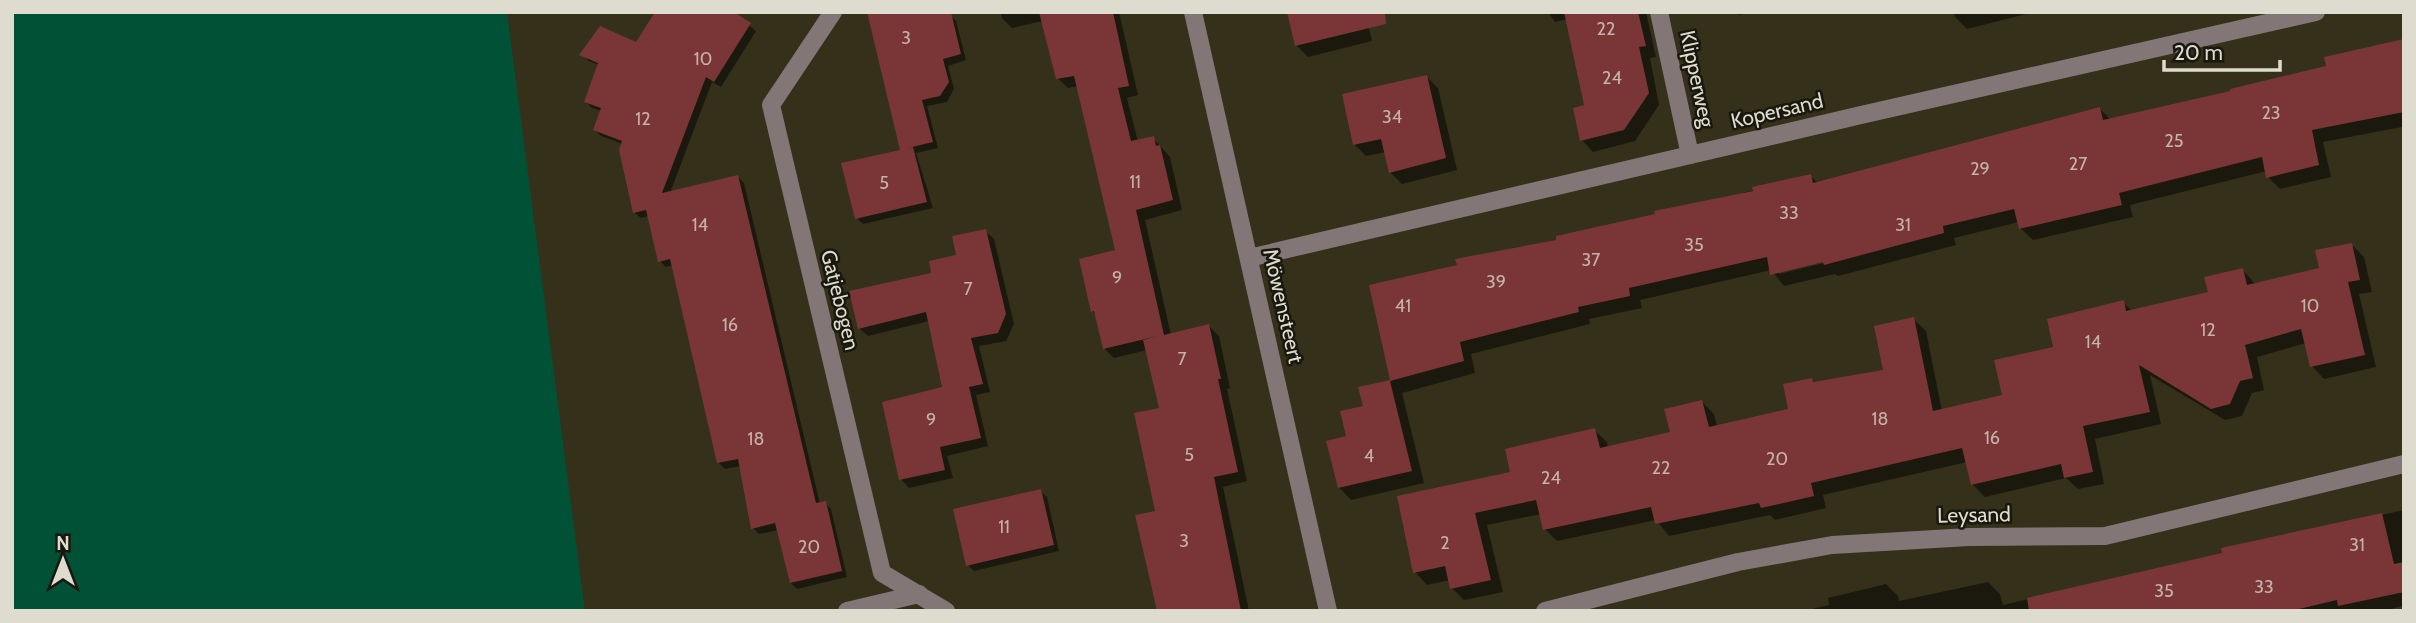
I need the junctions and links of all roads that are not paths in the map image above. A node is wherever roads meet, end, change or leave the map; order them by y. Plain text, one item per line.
1 (833, 12) edge
2 (1193, 12) edge
3 (1659, 12) edge
4 (2316, 12) edge
5 (1690, 155) junction
6 (1249, 258) junction
7 (2404, 464) edge
8 (919, 594) junction
9 (847, 611) edge
10 (946, 611) edge
11 (1328, 611) edge
12 (1545, 611) edge

1 - 8 street, Gatjebogen
2 - 6 street, Möwensteert
3 - 5 street, Klipperweg
4 - 5 street, Kopersand
5 - 6 street, Kopersand
6 - 11 street, Möwensteert
7 - 12 street, Leysand
8 - 9 street
8 - 10 street, Gatjebogen

